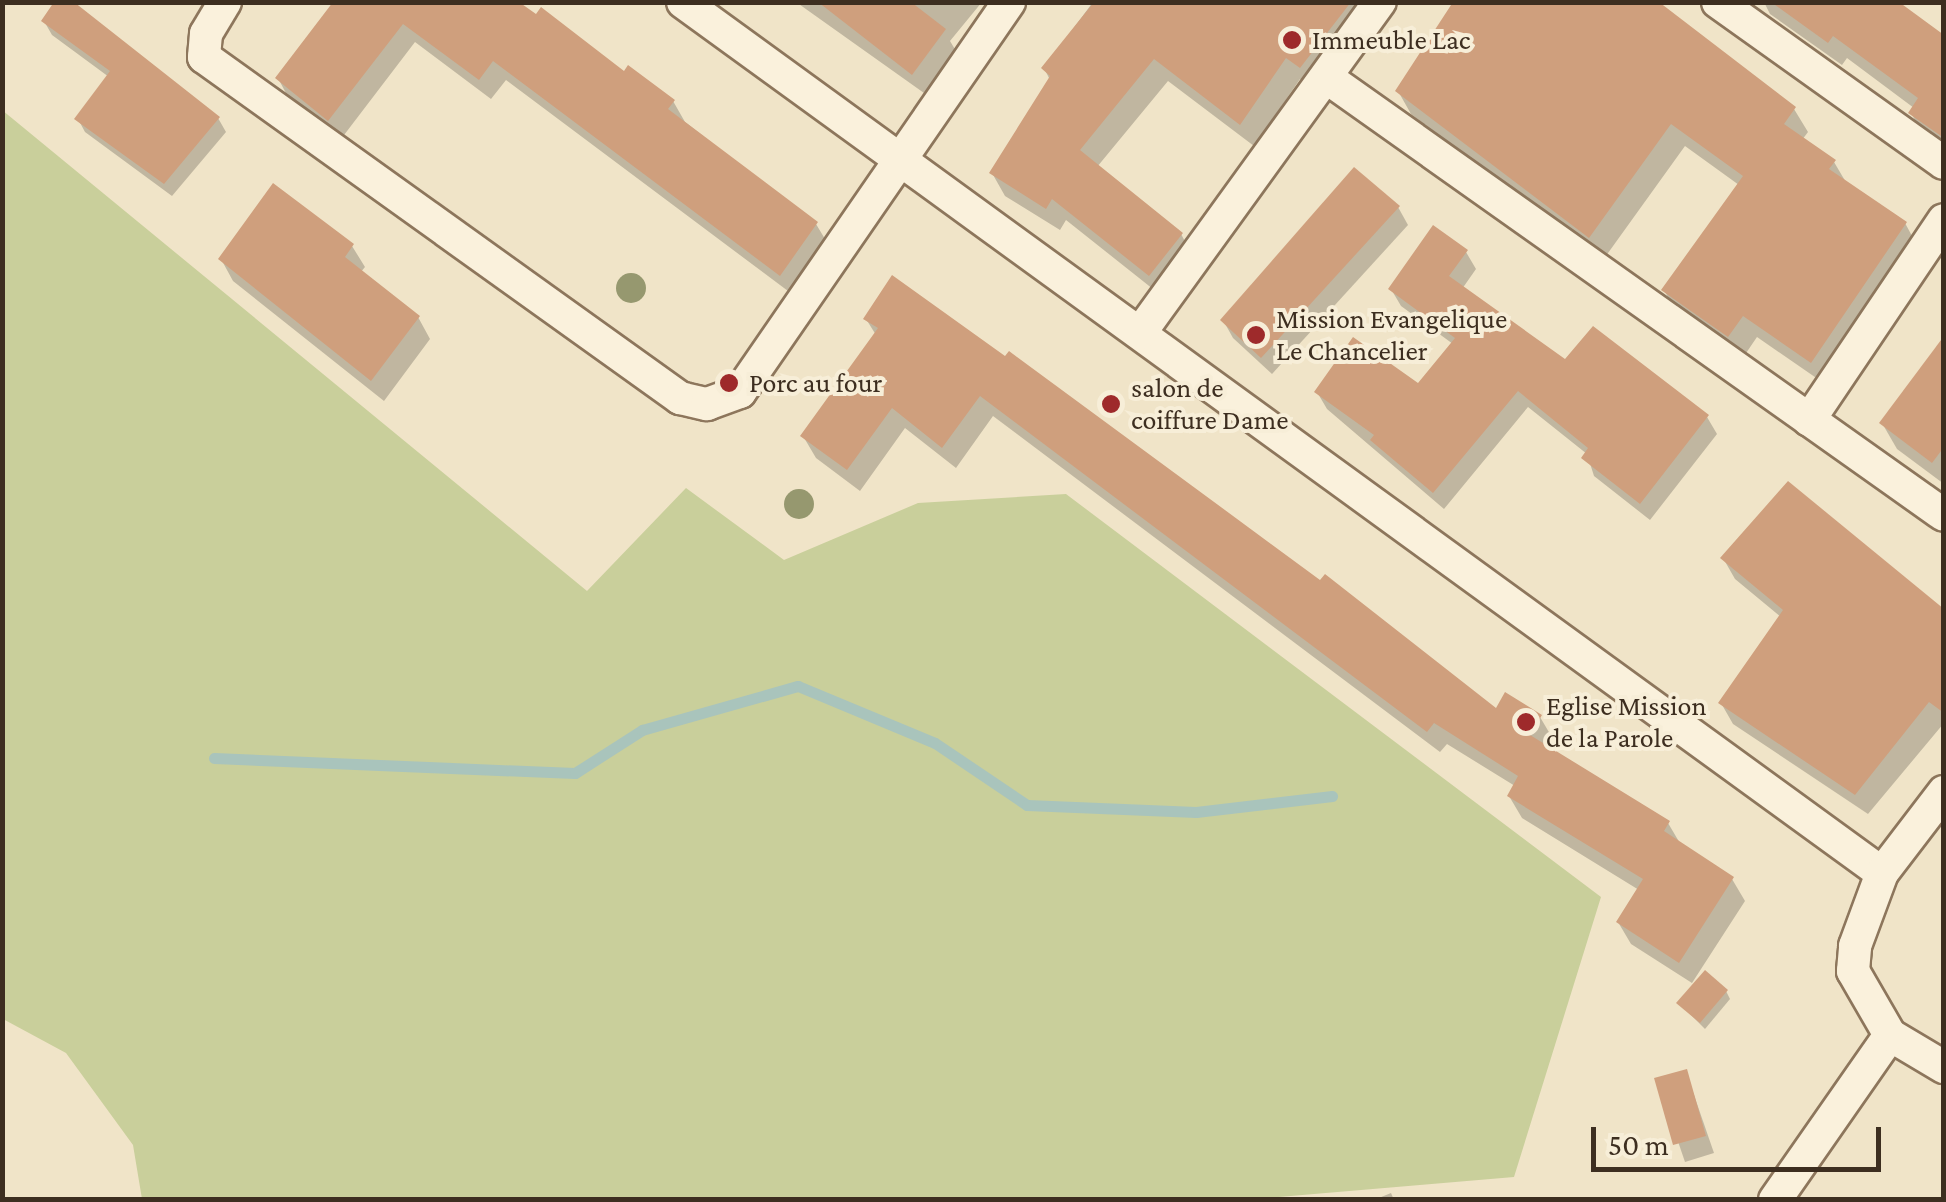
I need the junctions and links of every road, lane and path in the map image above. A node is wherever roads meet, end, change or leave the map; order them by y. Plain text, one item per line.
1 (225, 2) edge
2 (684, 2) edge
3 (1009, 2) edge
4 (1380, 2) edge
5 (1718, 2) edge
6 (1326, 77) junction
7 (897, 158) junction
8 (1944, 163) edge
9 (1944, 220) edge
10 (1140, 334) junction
11 (1809, 420) junction
12 (1944, 516) edge
13 (1944, 792) edge
14 (1882, 872) junction
15 (1890, 1036) junction
16 (1944, 1067) edge
17 (1775, 1200) edge

1 - 7 street
2 - 7 street
3 - 7 street
4 - 6 street
5 - 8 street
6 - 10 street
6 - 11 street
7 - 10 street
9 - 11 street
10 - 14 street
11 - 12 street
13 - 14 street
14 - 15 street
15 - 16 street
15 - 17 street

